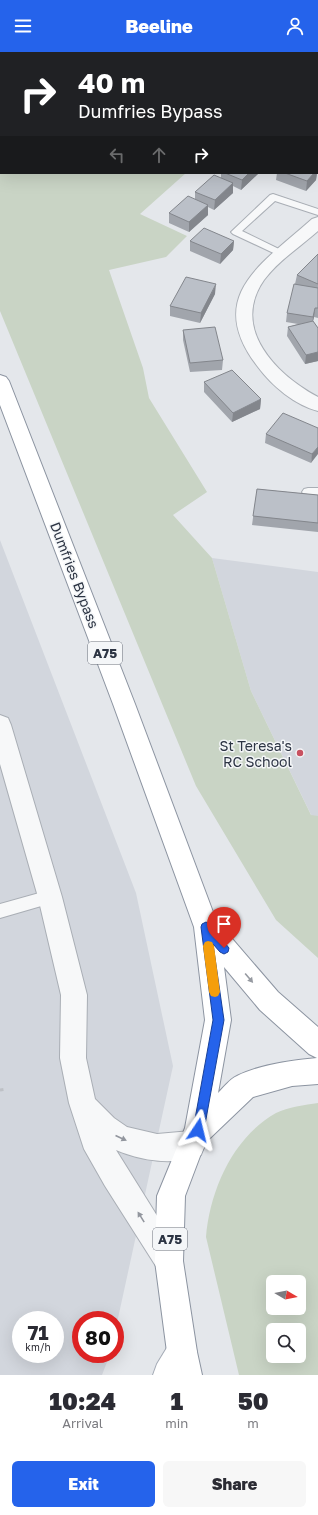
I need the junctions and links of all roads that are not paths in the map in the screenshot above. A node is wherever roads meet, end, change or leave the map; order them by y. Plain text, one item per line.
1 (318, 212) edge
2 (318, 222) edge
3 (282, 254) junction
4 (0, 380) edge
5 (318, 405) edge
6 (0, 725) edge
7 (50, 897) junction
8 (0, 911) edge
9 (206, 927) junction
10 (318, 1045) edge
11 (318, 1072) edge
12 (82, 1103) junction
13 (194, 1138) junction
14 (169, 1261) junction
15 (179, 1367) edge

1 - 3 lane
2 - 3 street
3 - 5 street
4 - 9 highway, Dumfries Bypass / A75
6 - 7 street
7 - 8 lane
7 - 12 street
9 -> 10 highway, Dumfries Bypass / A75
9 - 13 highway, Dumfries Bypass / A75
11 - 13 highway, A75
12 -> 13 street
14 -> 12 street
13 - 14 highway, A75
14 - 15 highway, A75

